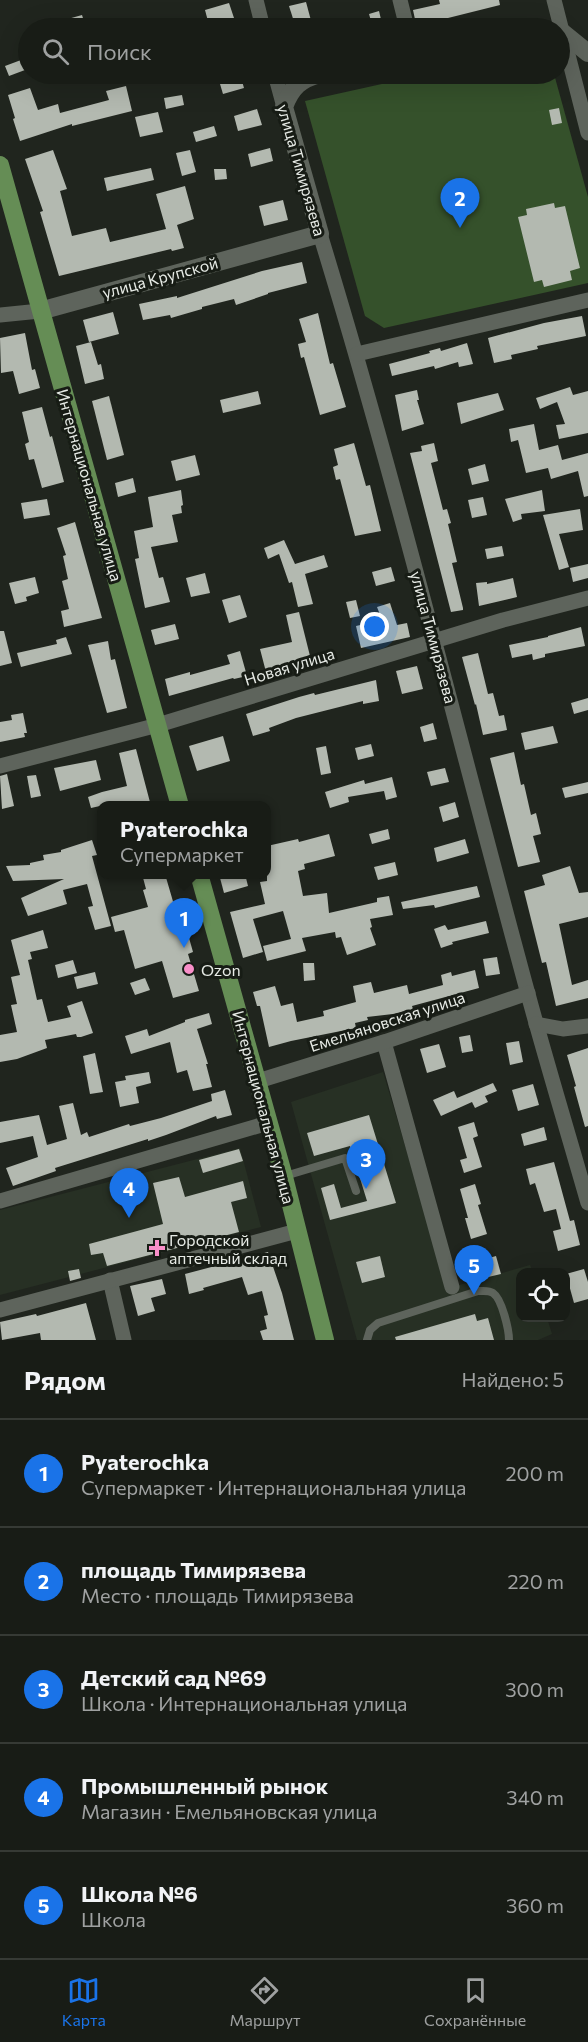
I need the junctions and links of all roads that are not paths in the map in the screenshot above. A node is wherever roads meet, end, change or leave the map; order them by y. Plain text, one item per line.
1 (256, 0) edge
2 (400, 0) edge
3 (554, 0) edge
4 (260, 18) edge
5 (404, 18) edge
6 (558, 18) edge
7 (570, 39) edge
8 (588, 53) edge
9 (570, 65) edge
10 (588, 83) edge
11 (278, 84) edge
12 (298, 84) edge
13 (284, 107) junction
14 (582, 109) junction
15 (588, 133) edge
16 (0, 165) edge
17 (320, 234) junction
18 (588, 300) edge
19 (40, 311) junction
20 (0, 315) edge
21 (357, 354) junction
22 (588, 598) edge
23 (435, 640) junction
24 (158, 725) junction
25 (0, 766) edge
26 (179, 801) edge
27 (200, 879) edge
28 (528, 993) junction
29 (536, 1024) junction
30 (588, 1026) edge
31 (384, 1042) junction
32 (258, 1081) junction
33 (268, 1123) junction
34 (284, 1176) junction
35 (356, 1191) dead end
36 (0, 1201) edge
37 (588, 1203) edge
38 (297, 1231) junction
39 (110, 1280) junction
40 (454, 1293) junction
41 (0, 1310) edge
42 (124, 1340) edge
43 (325, 1340) edge
44 (367, 1340) edge
45 (509, 1340) edge

1 - 4 street
2 - 5 street
3 - 6 street
7 - 8 street
9 - 14 street
10 - 14 street
11 - 13 street, улица Тимирязева
12 - 13 street
13 - 17 street, улица Тимирязева
14 - 15 street
16 - 19 main road, Интернациональная улица
17 - 19 street, улица Крупской
17 - 21 street, улица Тимирязева
18 - 21 street
19 - 20 street, улица Крупской
19 - 24 main road, Интернациональная улица
21 - 23 street, улица Тимирязева
22 - 23 street, Новая улица
23 - 24 street, Новая улица
23 - 28 street, улица Тимирязева
24 - 25 street, Новая улица
24 - 26 main road, Интернациональная улица
27 - 32 main road, Интернациональная улица
28 - 29 street, улица Тимирязева
28 - 31 street, Емельяновская улица
29 - 30 street
29 - 37 street, улица Тимирязева
31 - 32 street, Емельяновская улица
31 - 40 street
32 - 33 main road, Интернациональная улица
33 - 34 main road, Интернациональная улица
33 - 36 street
34 - 35 lane
34 - 38 main road, Интернациональная улица
38 - 39 street
38 - 43 main road, Интернациональная улица
39 - 41 street
39 - 42 street
40 - 44 lane
40 - 45 lane

